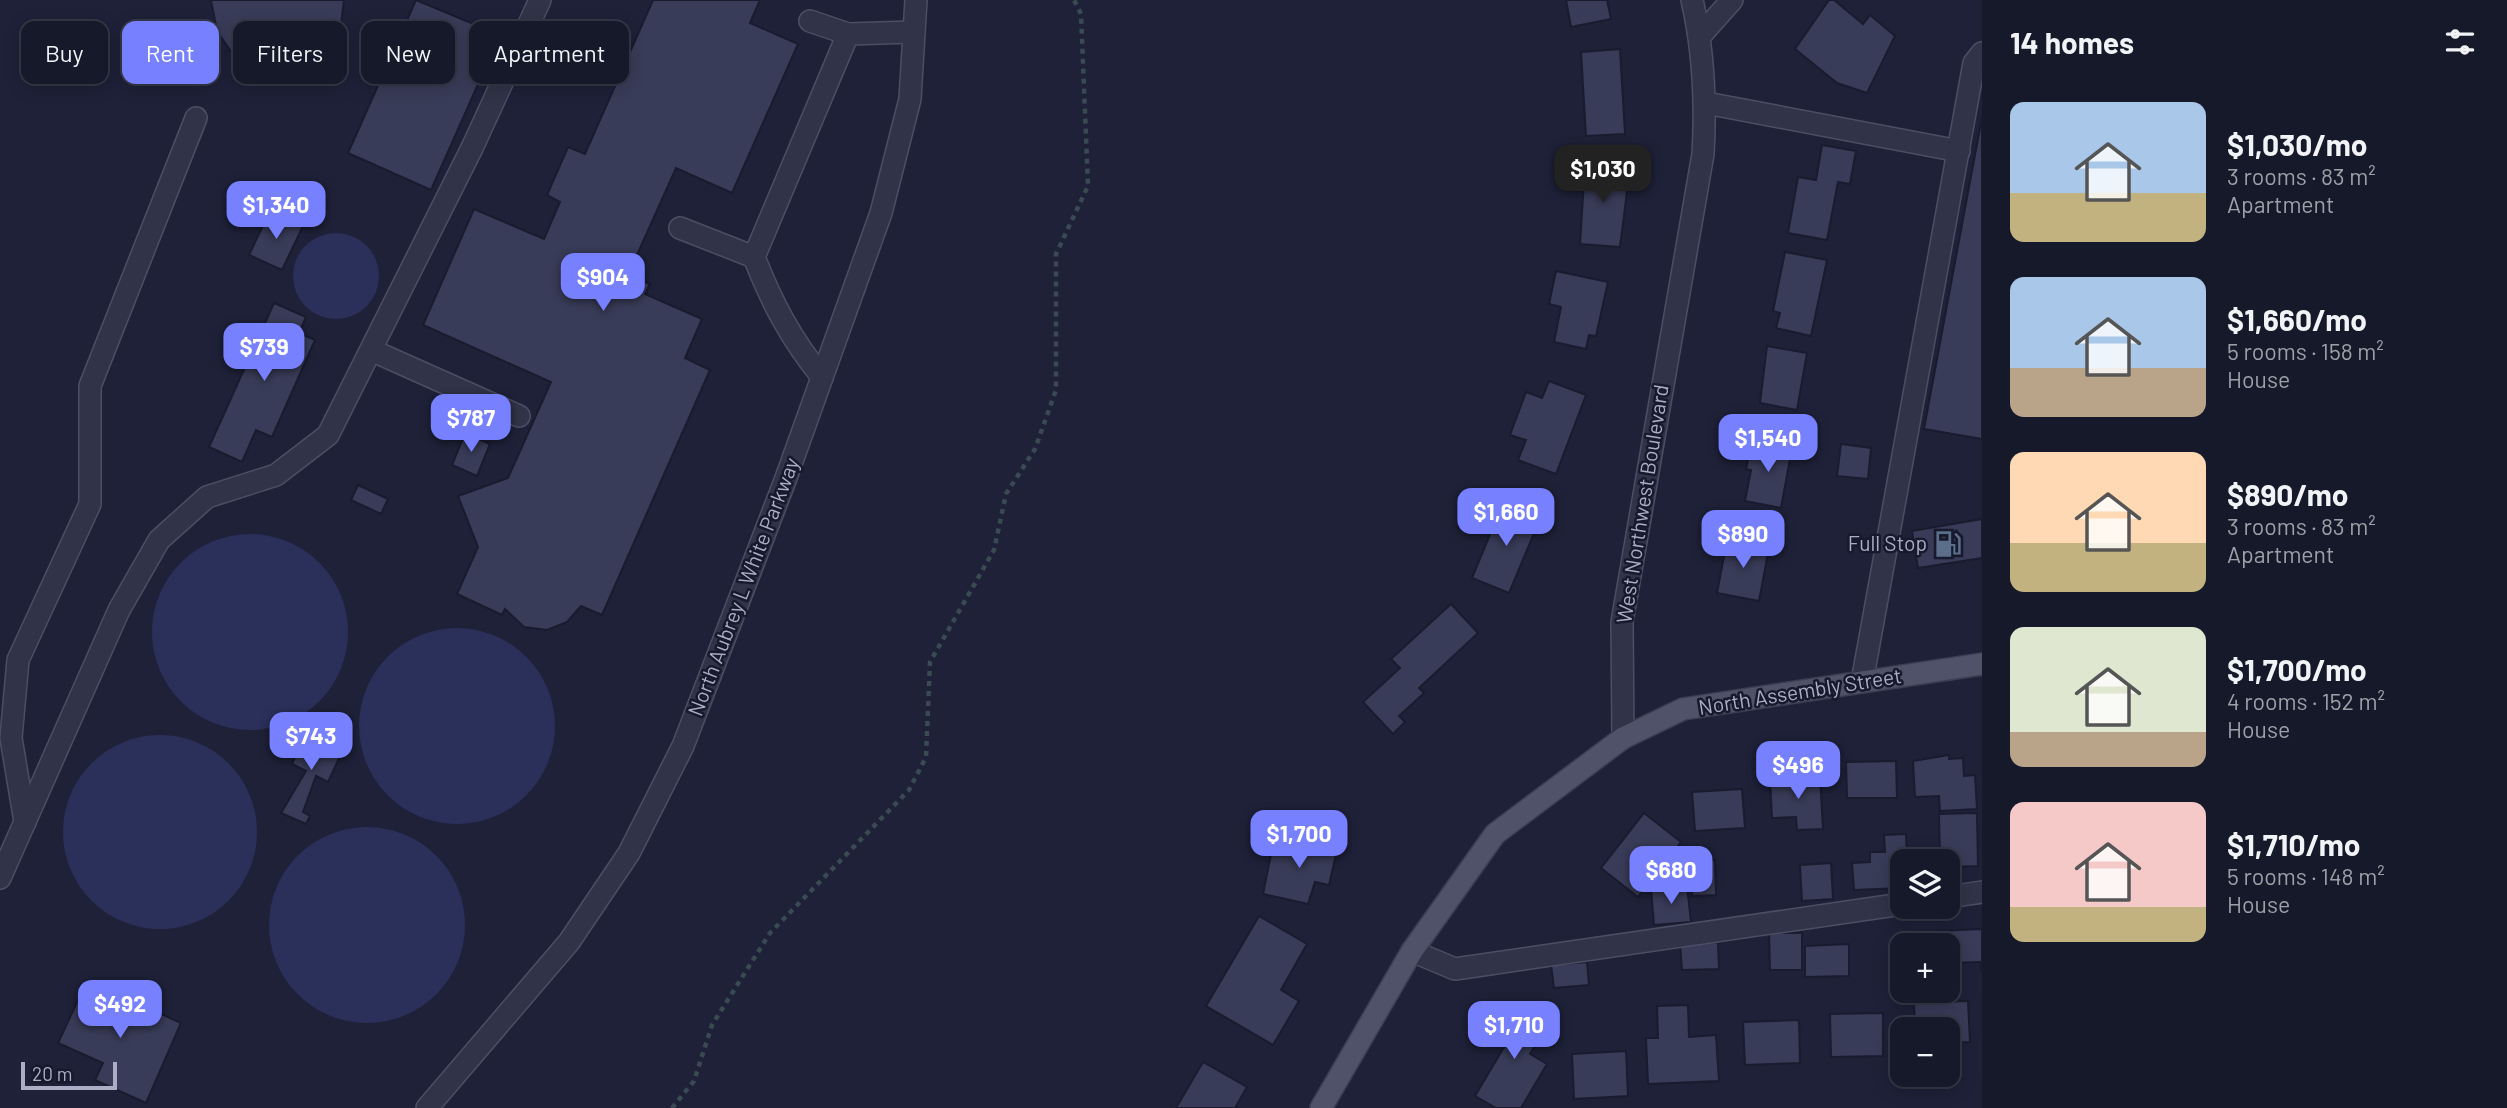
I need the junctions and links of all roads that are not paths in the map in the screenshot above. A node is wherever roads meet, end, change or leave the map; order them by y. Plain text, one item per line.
1 (540, 0) edge
2 (916, 0) edge
3 (1692, 0) edge
4 (1732, 0) edge
5 (810, 21) dead end
6 (914, 32) junction
7 (848, 34) junction
8 (1700, 36) junction
9 (1982, 53) edge
10 (1706, 103) junction
11 (196, 118) dead end
12 (1959, 151) junction
13 (680, 228) dead end
14 (754, 257) junction
15 (370, 350) junction
16 (822, 377) junction
17 (519, 416) dead end
18 (1982, 664) edge
19 (1862, 682) junction
20 (1623, 738) junction
21 (25, 822) junction
22 (0, 878) edge
23 (1982, 892) edge
24 (1960, 895) edge
25 (1890, 906) edge
26 (1412, 951) junction
27 (427, 1108) edge
28 (1321, 1108) edge

1 - 15 street
2 - 6 street, North Aubrey L White Parkway
3 - 8 street, West Northwest Boulevard
4 - 8 street
5 - 7 street
6 - 7 street
6 - 16 street, North Aubrey L White Parkway
7 - 14 street
8 - 10 street, West Northwest Boulevard
9 - 12 street
10 - 12 street
10 - 20 street, West Northwest Boulevard
11 - 21 street
12 - 19 street
13 - 14 street
14 - 16 street
15 - 17 street
15 - 21 street
16 - 27 street, North Aubrey L White Parkway
18 - 19 main road, North Assembly Street
19 - 20 main road, North Assembly Street
20 - 26 main road
21 - 22 street
23 - 24 street
25 - 26 street
26 - 28 main road

